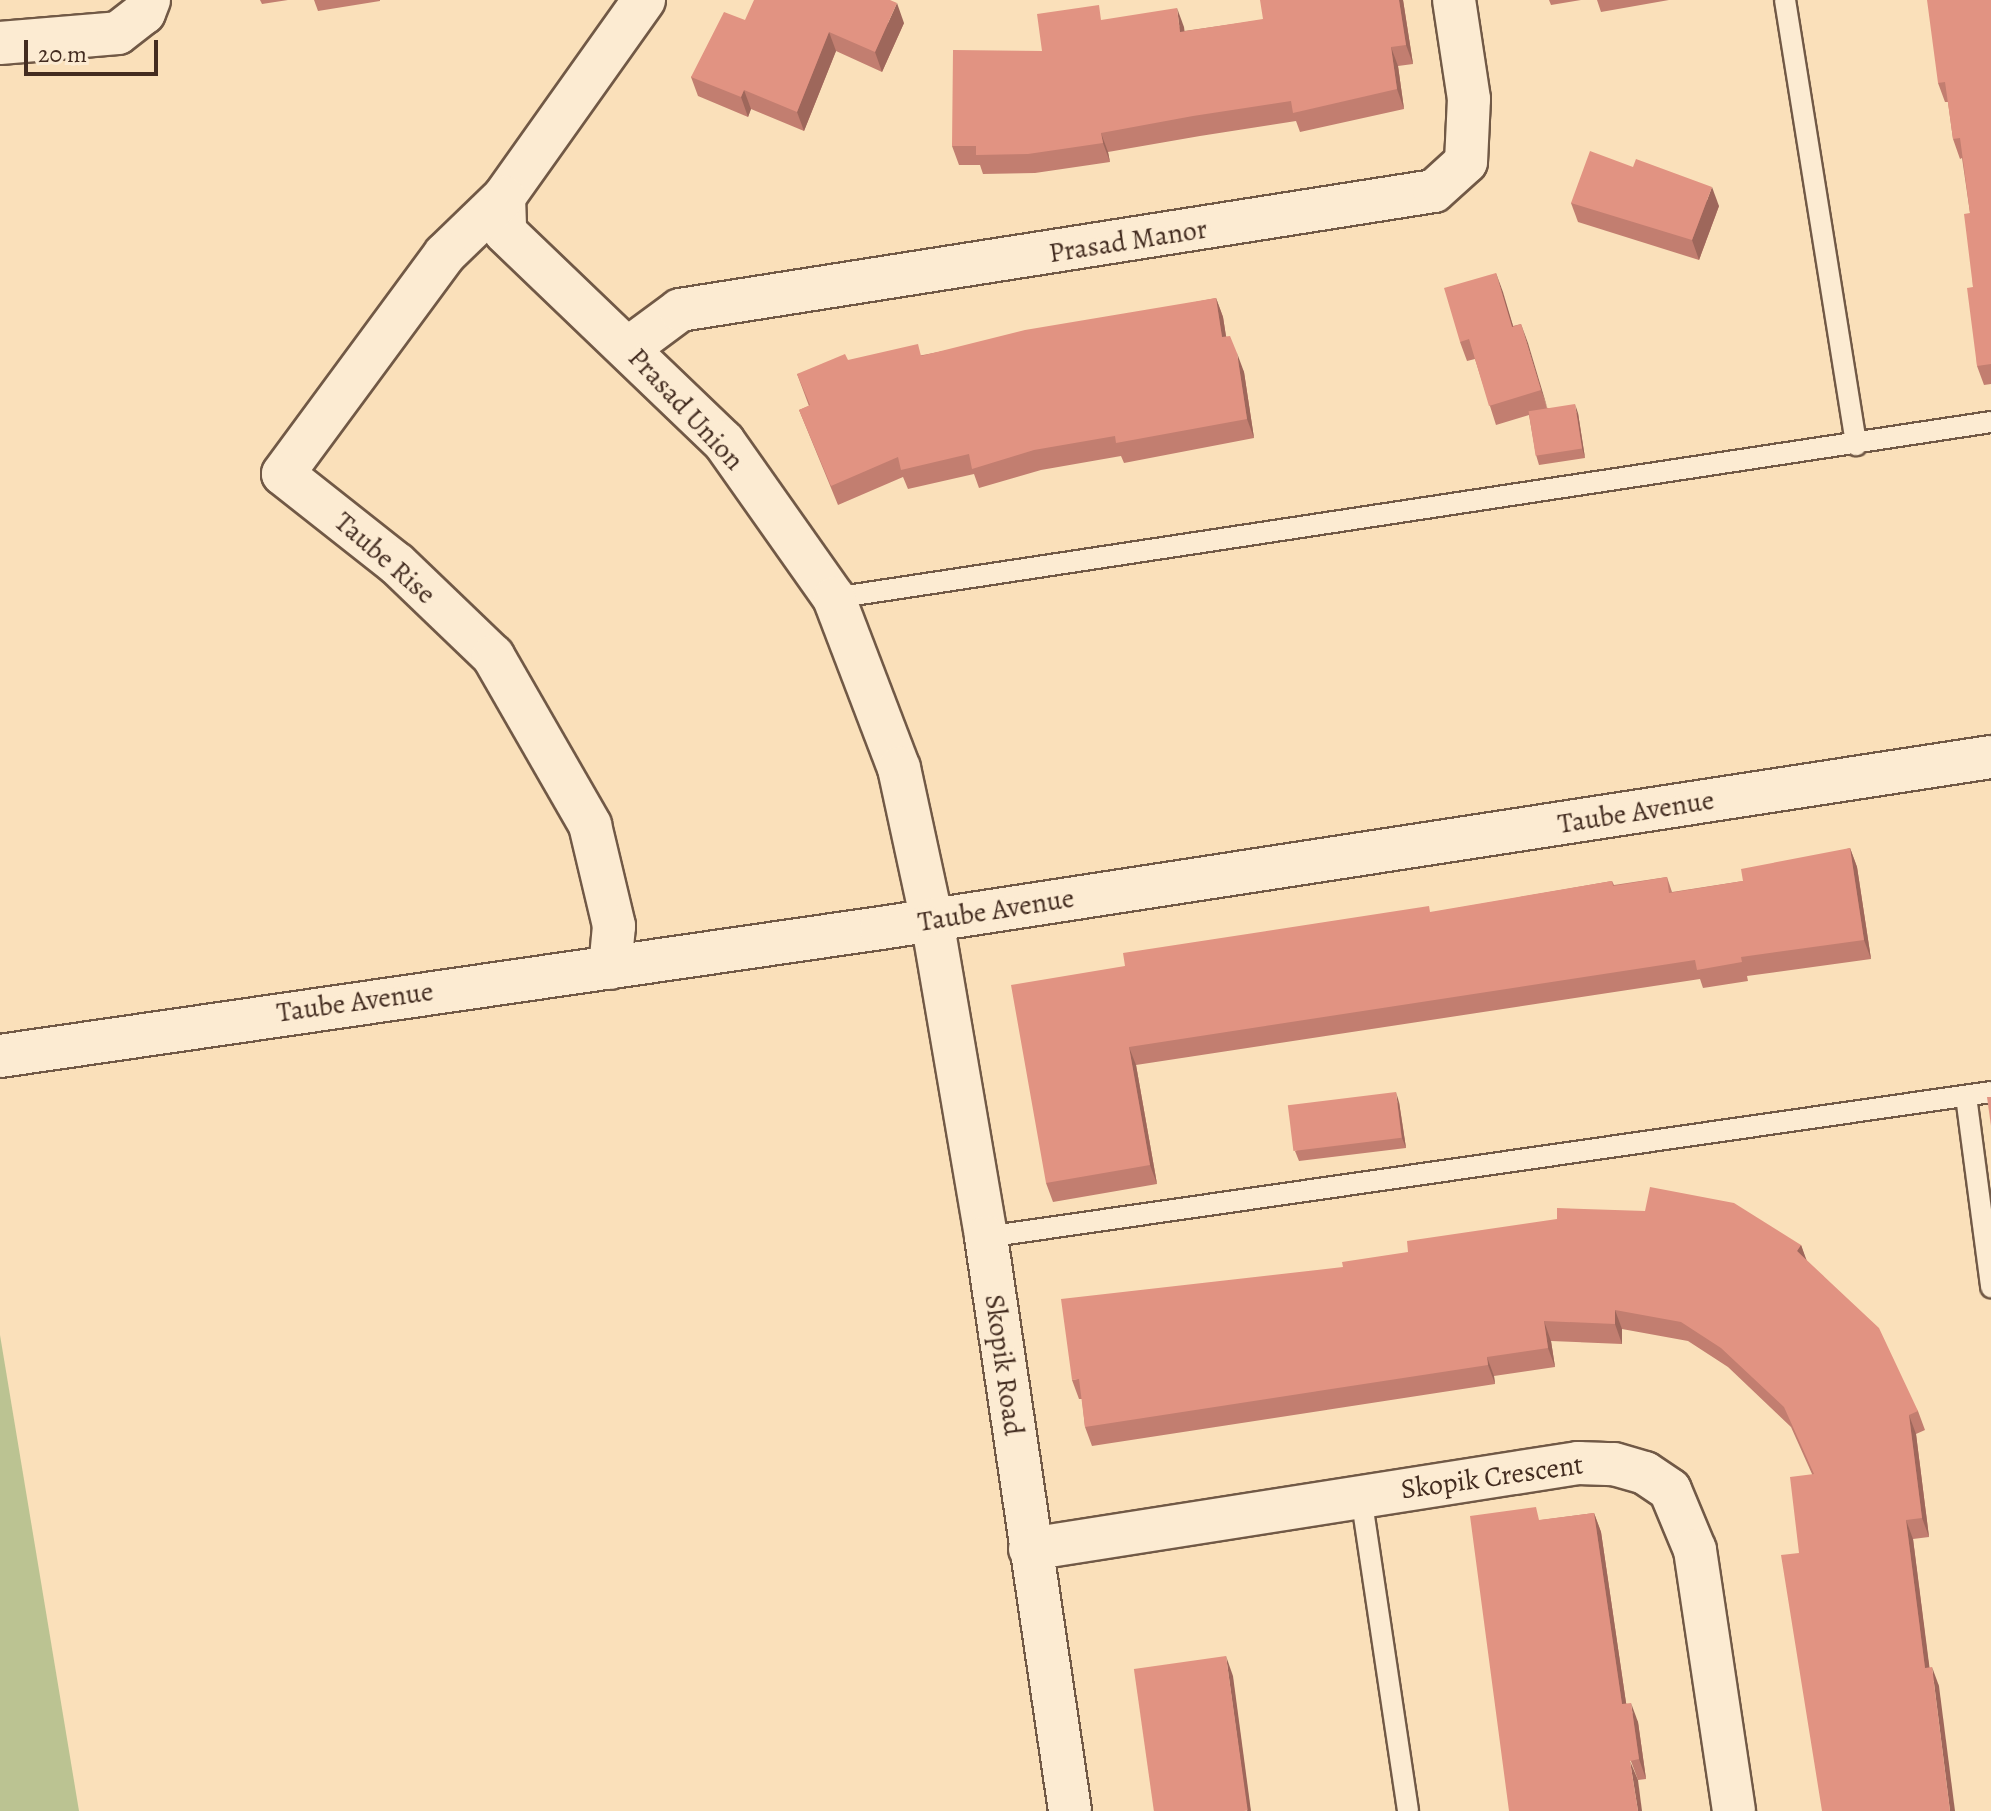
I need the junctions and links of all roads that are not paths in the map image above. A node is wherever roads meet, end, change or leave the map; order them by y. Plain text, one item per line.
1 (149, 0) edge
2 (644, 0) edge
3 (1454, 0) edge
4 (1785, 0) edge
5 (0, 43) edge
6 (504, 197) junction
7 (630, 347) junction
8 (1991, 422) edge
9 (1856, 445) junction
10 (834, 598) junction
11 (1991, 757) edge
12 (932, 920) junction
13 (610, 968) junction
14 (0, 1056) edge
15 (1991, 1092) edge
16 (1966, 1096) junction
17 (986, 1237) junction
18 (1991, 1287) edge
19 (1361, 1496) junction
20 (1030, 1549) junction
21 (1070, 1811) edge
22 (1408, 1811) edge
23 (1734, 1811) edge

1 - 5 street
2 - 6 street
3 - 7 street, Prasad Manor
4 - 9 lane
6 - 7 street, Prasad Union
6 - 13 street, Taube Rise
7 - 10 street, Prasad Union
8 - 9 lane
9 - 10 lane
10 - 12 street, Prasad Union
11 - 12 street, Taube Avenue
12 - 13 street, Taube Avenue
12 - 17 street, Skopik Road
13 - 14 street, Taube Avenue
15 - 16 lane
16 - 17 lane
16 - 18 lane
17 - 20 street, Skopik Road
19 - 20 street, Skopik Crescent
19 - 22 lane
19 - 23 street, Skopik Crescent
20 - 21 street, Skopik Road

